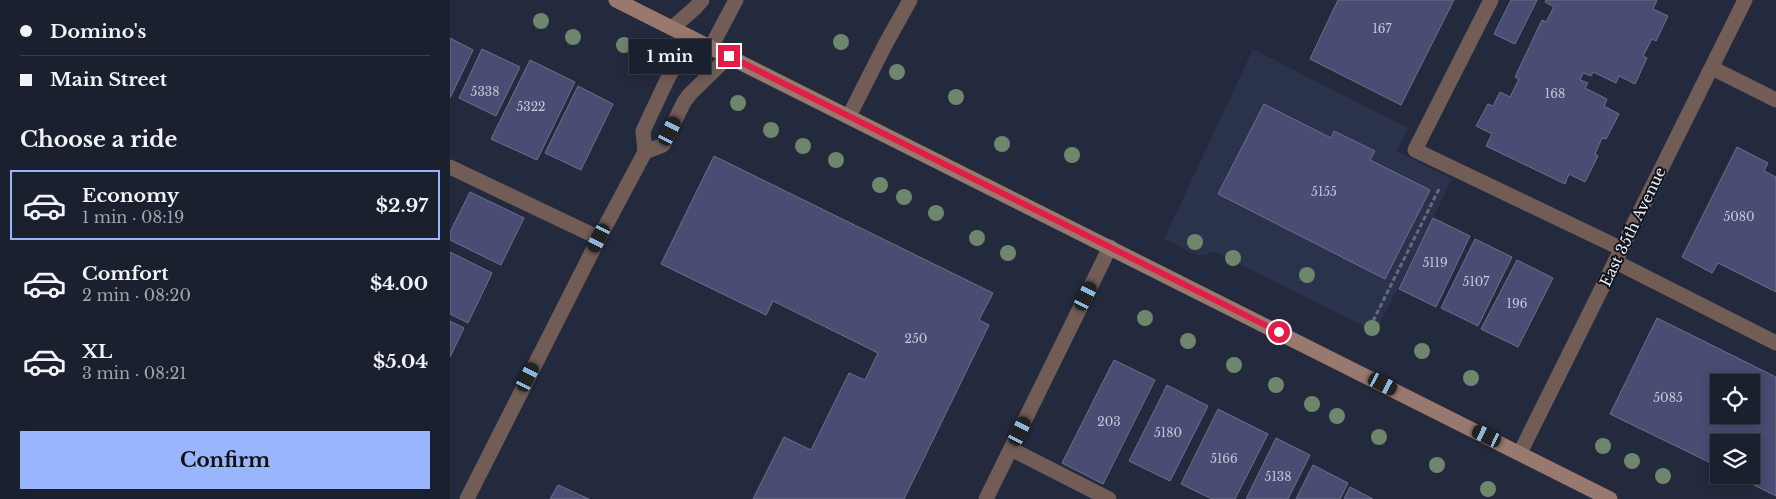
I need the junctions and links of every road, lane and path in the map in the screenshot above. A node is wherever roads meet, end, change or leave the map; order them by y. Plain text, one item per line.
1 (616, 0) edge
2 (702, 0) edge
3 (736, 0) edge
4 (910, 0) edge
5 (1491, 0) edge
6 (1745, 0) edge
7 (672, 28) junction
8 (690, 37) junction
9 (712, 47) junction
10 (729, 56) junction
11 (1712, 68) junction
12 (1776, 100) edge
13 (849, 116) junction
14 (645, 152) junction
15 (1450, 166) junction
16 (450, 167) edge
17 (599, 238) junction
18 (1110, 247) junction
19 (1619, 256) junction
20 (1373, 321) dead end
21 (1776, 342) edge
22 (1011, 449) junction
23 (1520, 452) junction
24 (467, 499) edge
25 (986, 499) edge
26 (1109, 499) edge
27 (1610, 499) edge

1 - 7 main road
2 - 7 street
3 - 9 street
4 - 13 street
5 - 15 street
6 - 11 street, East 35th Avenue
7 - 8 main road
8 - 9 main road
8 - 14 street
9 - 10 main road
10 - 13 main road
10 - 14 street
11 - 12 street
11 - 19 street, East 35th Avenue
13 - 18 main road
14 - 17 street
15 - 19 street
15 - 20 path
16 - 17 street
17 - 24 street
18 - 22 street
18 - 23 main road
19 - 21 street
19 - 23 street, East 35th Avenue
22 - 25 street
22 - 26 street
23 - 27 main road

